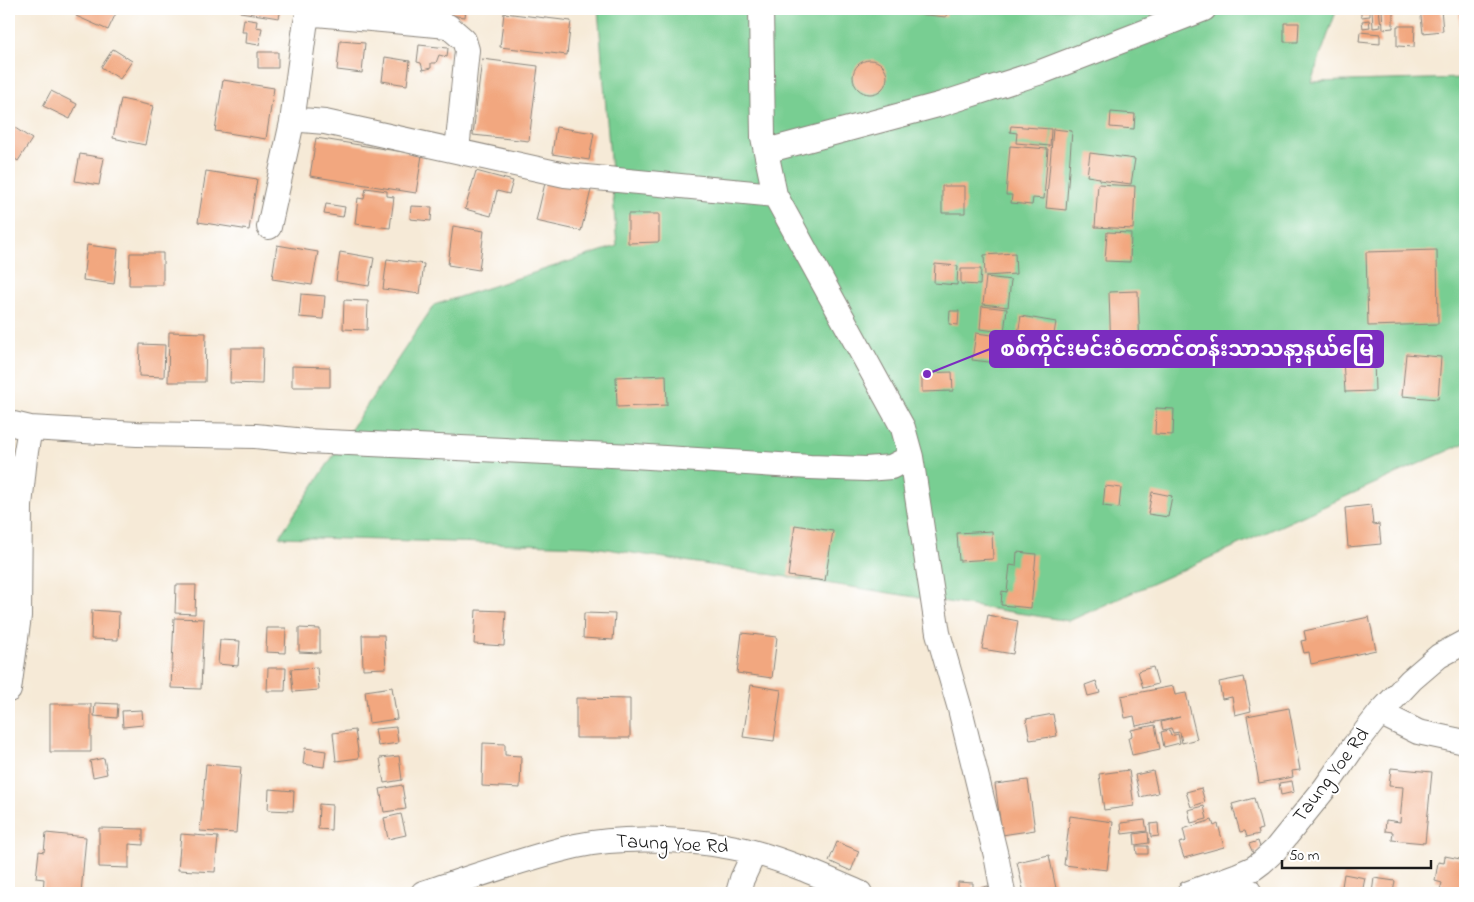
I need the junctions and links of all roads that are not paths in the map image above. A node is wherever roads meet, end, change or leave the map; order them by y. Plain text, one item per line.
1 (761, 9) edge
2 (1204, 9) edge
3 (390, 15) edge
4 (292, 122) junction
5 (457, 151) junction
6 (766, 151) junction
7 (775, 195) junction
8 (269, 227) dead end
9 (19, 425) edge
10 (911, 457) junction
11 (1465, 642) edge
12 (9, 690) edge
13 (1380, 713) junction
14 (1465, 742) edge
15 (754, 853) junction
16 (1244, 884) edge
17 (423, 893) edge
18 (738, 893) edge
19 (860, 893) edge
20 (1003, 893) edge
21 (1189, 893) edge

1 - 6 street
2 - 6 street
3 - 4 street
3 - 5 street
4 - 5 street
4 - 8 street
5 - 7 street
6 - 7 street
7 - 10 street
9 - 10 street
9 - 12 street
10 - 20 street
11 - 13 street, Taung Yoe Rd
13 - 14 street
13 - 16 street, Taung Yoe Rd
15 - 17 street, Taung Yoe Rd
15 - 18 street
15 - 19 street, Taung Yoe Rd
16 - 21 street, Taung Yoe Rd

